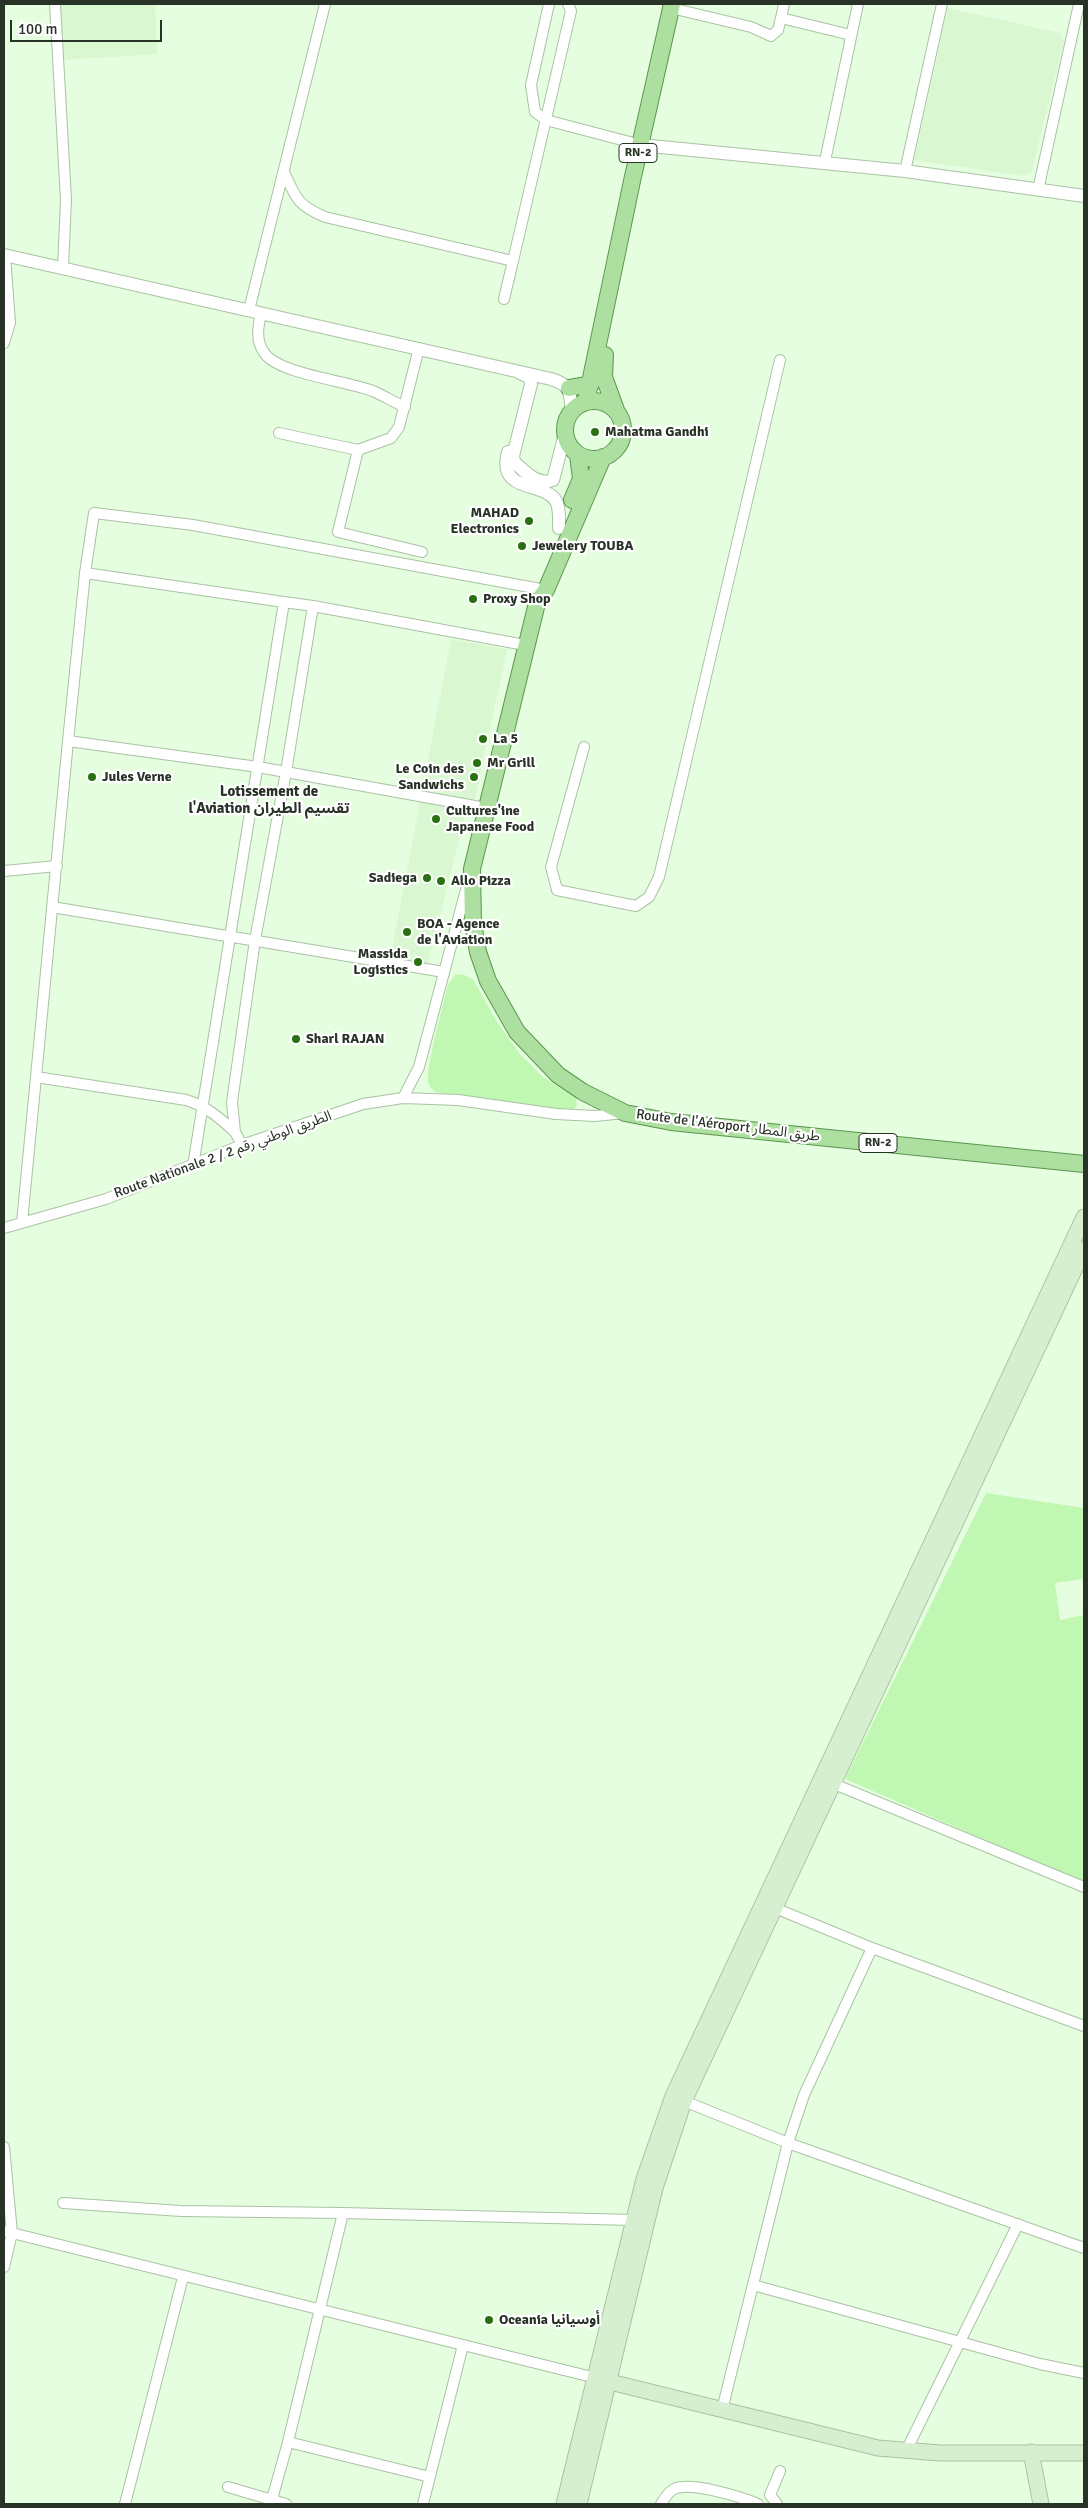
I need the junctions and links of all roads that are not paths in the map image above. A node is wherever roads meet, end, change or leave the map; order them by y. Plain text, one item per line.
1 (55, 4) edge
2 (325, 4) edge
3 (549, 4) edge
4 (568, 4) edge
5 (784, 4) edge
6 (858, 4) edge
7 (942, 4) edge
8 (1079, 4) edge
9 (672, 6) edge
10 (781, 18) junction
11 (851, 35) junction
12 (546, 120) junction
13 (641, 144) junction
14 (825, 161) junction
15 (905, 171) junction
16 (284, 172) junction
17 (1038, 190) junction
18 (1084, 196) edge
19 (4, 255) edge
20 (513, 261) junction
21 (63, 267) junction
22 (504, 299) dead end
23 (608, 304) junction
24 (255, 312) junction
25 (4, 343) edge
26 (418, 348) junction
27 (780, 360) dead end
28 (520, 373) junction
29 (591, 384) junction
30 (569, 388) junction
31 (586, 402) junction
32 (405, 406) junction
33 (616, 410) junction
34 (572, 411) junction
35 (279, 433) dead end
36 (565, 434) junction
37 (358, 450) junction
38 (578, 454) junction
39 (604, 458) junction
40 (560, 528) junction
41 (422, 552) dead end
42 (85, 573) junction
43 (540, 593) junction
44 (284, 602) junction
45 (313, 606) junction
46 (525, 645) junction
47 (68, 741) junction
48 (584, 747) dead end
49 (258, 767) junction
50 (286, 772) junction
51 (486, 808) junction
52 (57, 866) junction
53 (472, 869) junction
54 (4, 871) edge
55 (52, 907) junction
56 (229, 937) junction
57 (255, 940) junction
58 (444, 972) junction
59 (36, 1077) junction
60 (403, 1098) junction
61 (201, 1106) junction
62 (625, 1113) junction
63 (234, 1132) junction
64 (242, 1145) junction
65 (1084, 1164) edge
66 (193, 1166) junction
67 (1084, 1217) edge
68 (22, 1222) junction
69 (4, 1228) edge
70 (1084, 1249) edge
71 (961, 1495) junction
72 (834, 1784) junction
73 (1084, 1887) edge
74 (769, 1906) junction
75 (872, 1948) junction
76 (1084, 2026) edge
77 (678, 2098) junction
78 (788, 2143) junction
79 (4, 2147) edge
80 (63, 2203) dead end
81 (343, 2212) junction
82 (634, 2220) junction
83 (1018, 2224) junction
84 (8, 2232) edge
85 (1084, 2248) edge
86 (4, 2267) edge
87 (183, 2277) junction
88 (753, 2285) junction
89 (320, 2310) junction
90 (960, 2341) junction
91 (463, 2345) junction
92 (1084, 2373) edge
93 (603, 2380) junction
94 (722, 2410) junction
95 (288, 2442) junction
96 (906, 2451) junction
97 (1032, 2452) junction
98 (1084, 2453) edge
99 (780, 2471) dead end
100 (430, 2476) junction
101 (578, 2476) junction
102 (228, 2487) dead end
103 (272, 2499) junction
104 (125, 2504) edge
105 (286, 2504) edge
106 (423, 2504) edge
107 (564, 2504) edge
108 (578, 2504) edge
109 (661, 2504) edge
110 (758, 2504) edge
111 (777, 2504) edge
112 (1041, 2504) edge

1 - 21 street
2 - 16 street
3 - 12 street
4 - 12 street
5 - 10 street
6 - 11 street
7 - 15 street
8 - 17 street
9 - 10 street
9 - 13 main road, RN-2
10 - 11 street
11 - 14 street
12 - 13 street
12 - 20 street
13 - 14 street
13 - 23 main road, RN-2
14 - 15 street
15 - 17 street
16 - 20 street
16 - 24 street
17 - 18 street
19 - 21 street
19 - 25 street
20 - 22 street
21 - 24 street
23 - 29 main road, RN-2
23 - 33 main road, RN-2
24 - 26 street
24 - 32 street
26 - 28 street
26 - 32 street
27 - 48 street
28 - 30 street
28 - 36 street
28 - 40 street
29 - 30 main road
29 - 31 main road, RN-2
30 - 34 street
31 - 33 main road
31 - 34 main road
32 - 37 street
33 - 39 main road, RN-2
34 - 36 main road
35 - 37 street
36 - 38 main road, RN-2
37 - 41 street
38 - 39 main road
38 - 40 main road, Route de l'Aéroport طريق المطار / RN-2
39 - 43 main road, Route de l'Aéroport طريق المطار / RN-2
40 - 43 main road, Route de l'Aéroport طريق المطار / RN-2
42 - 43 street
42 - 44 street
42 - 47 street
43 - 46 main road, Route de l'Aéroport طريق المطار / RN-2
44 - 45 street
44 - 49 street
45 - 46 street
45 - 50 street
46 - 51 main road, Route de l'Aéroport طريق المطار / RN-2
47 - 49 street
47 - 52 street
49 - 50 street
49 - 56 street
50 - 51 street
50 - 57 street
51 - 53 main road, Route de l'Aéroport طريق المطار / RN-2
52 - 54 street
52 - 55 street
53 - 58 street
53 - 62 main road, Route de l'Aéroport طريق المطار / RN-2
55 - 56 street
55 - 59 street
56 - 57 street
56 - 61 street
57 - 58 street
57 - 63 street
58 - 60 street
59 - 61 street
59 - 68 street
60 - 62 street, Route Nationale 2 / الطريق الوطني رقم 2
60 - 64 street, Route Nationale 2 / الطريق الوطني رقم 2
61 - 63 street
61 - 66 street
62 - 65 main road, Route de l'Aéroport طريق المطار / RN-2
63 - 64 street
64 - 66 street, Route Nationale 2 / الطريق الوطني رقم 2
66 - 68 street, Route Nationale 2 / الطريق الوطني رقم 2
67 - 71 main road
68 - 69 street, Route Nationale 2 / الطريق الوطني رقم 2
70 - 71 main road
71 - 72 main road
71 - 74 main road
72 - 73 street
72 - 74 main road
74 - 75 street
74 - 77 main road
75 - 76 street
75 - 78 street
77 - 78 street
77 - 82 main road
77 - 93 main road
78 - 83 street
78 - 88 street
79 - 84 street
80 - 81 street
81 - 82 street
81 - 89 street
82 - 93 main road
83 - 85 street
83 - 90 street
84 - 86 street
84 - 87 street
87 - 89 street
87 - 104 street
88 - 90 street
88 - 94 street
89 - 91 street
89 - 95 street
90 - 92 street
90 - 96 street
91 - 93 street
91 - 100 street
93 - 94 main road
93 - 101 main road
94 - 96 main road
95 - 100 street
95 - 103 street
96 - 97 main road
97 - 98 main road
97 - 112 main road
99 - 111 street
100 - 106 street
101 - 107 main road
101 - 108 main road
102 - 103 street
103 - 105 street
109 - 110 street

